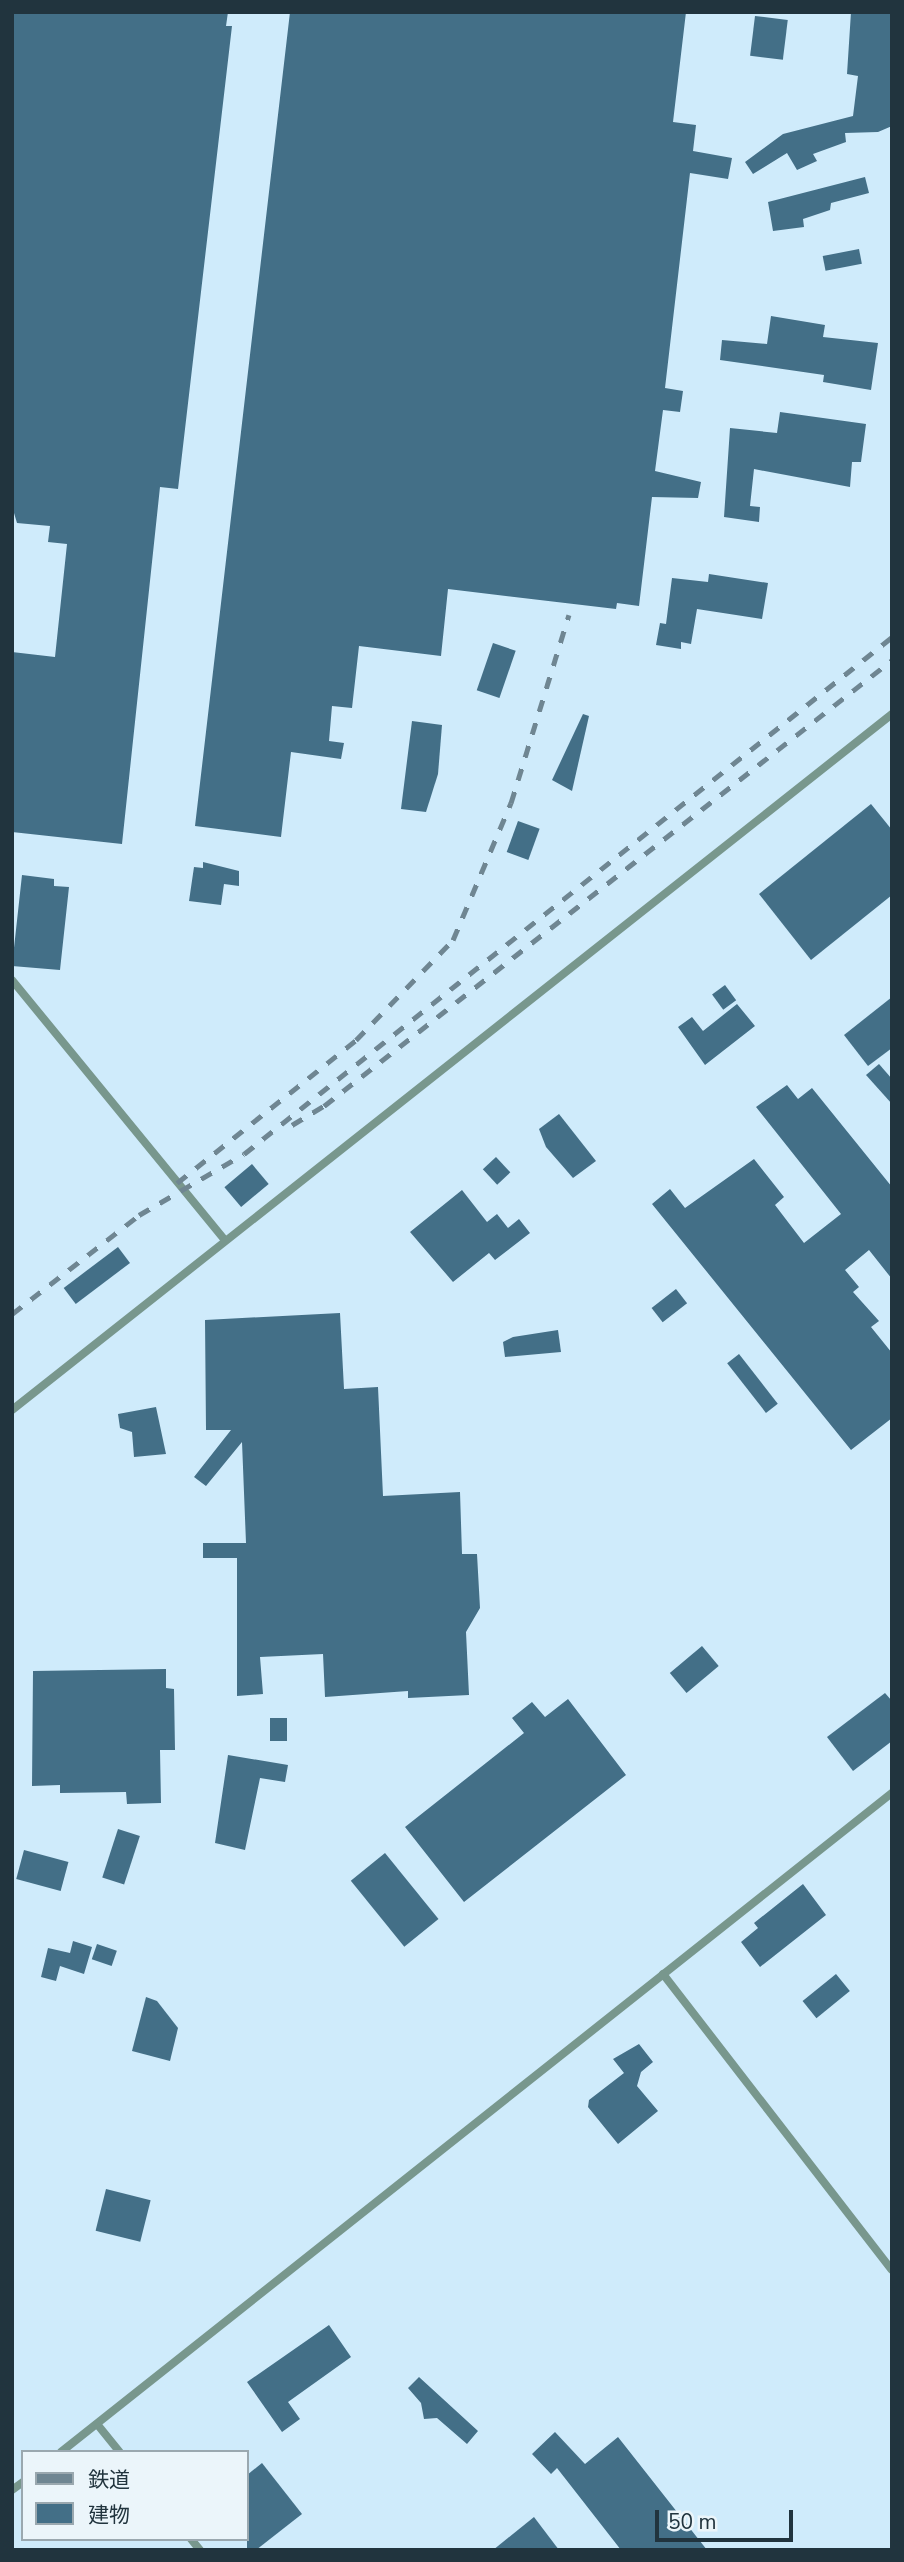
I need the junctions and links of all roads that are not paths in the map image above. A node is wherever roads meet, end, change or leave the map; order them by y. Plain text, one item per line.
1 (892, 714) edge
2 (12, 980) edge
3 (223, 1238) junction
4 (12, 1410) edge
5 (892, 1793) edge
6 (663, 1974) junction
7 (892, 2270) edge
8 (97, 2424) junction
9 (64, 2450) edge
10 (118, 2450) edge

1 - 3 lane
2 - 3 lane
3 - 4 lane
5 - 6 lane
6 - 7 lane
6 - 8 lane
8 - 9 lane
8 - 10 lane

